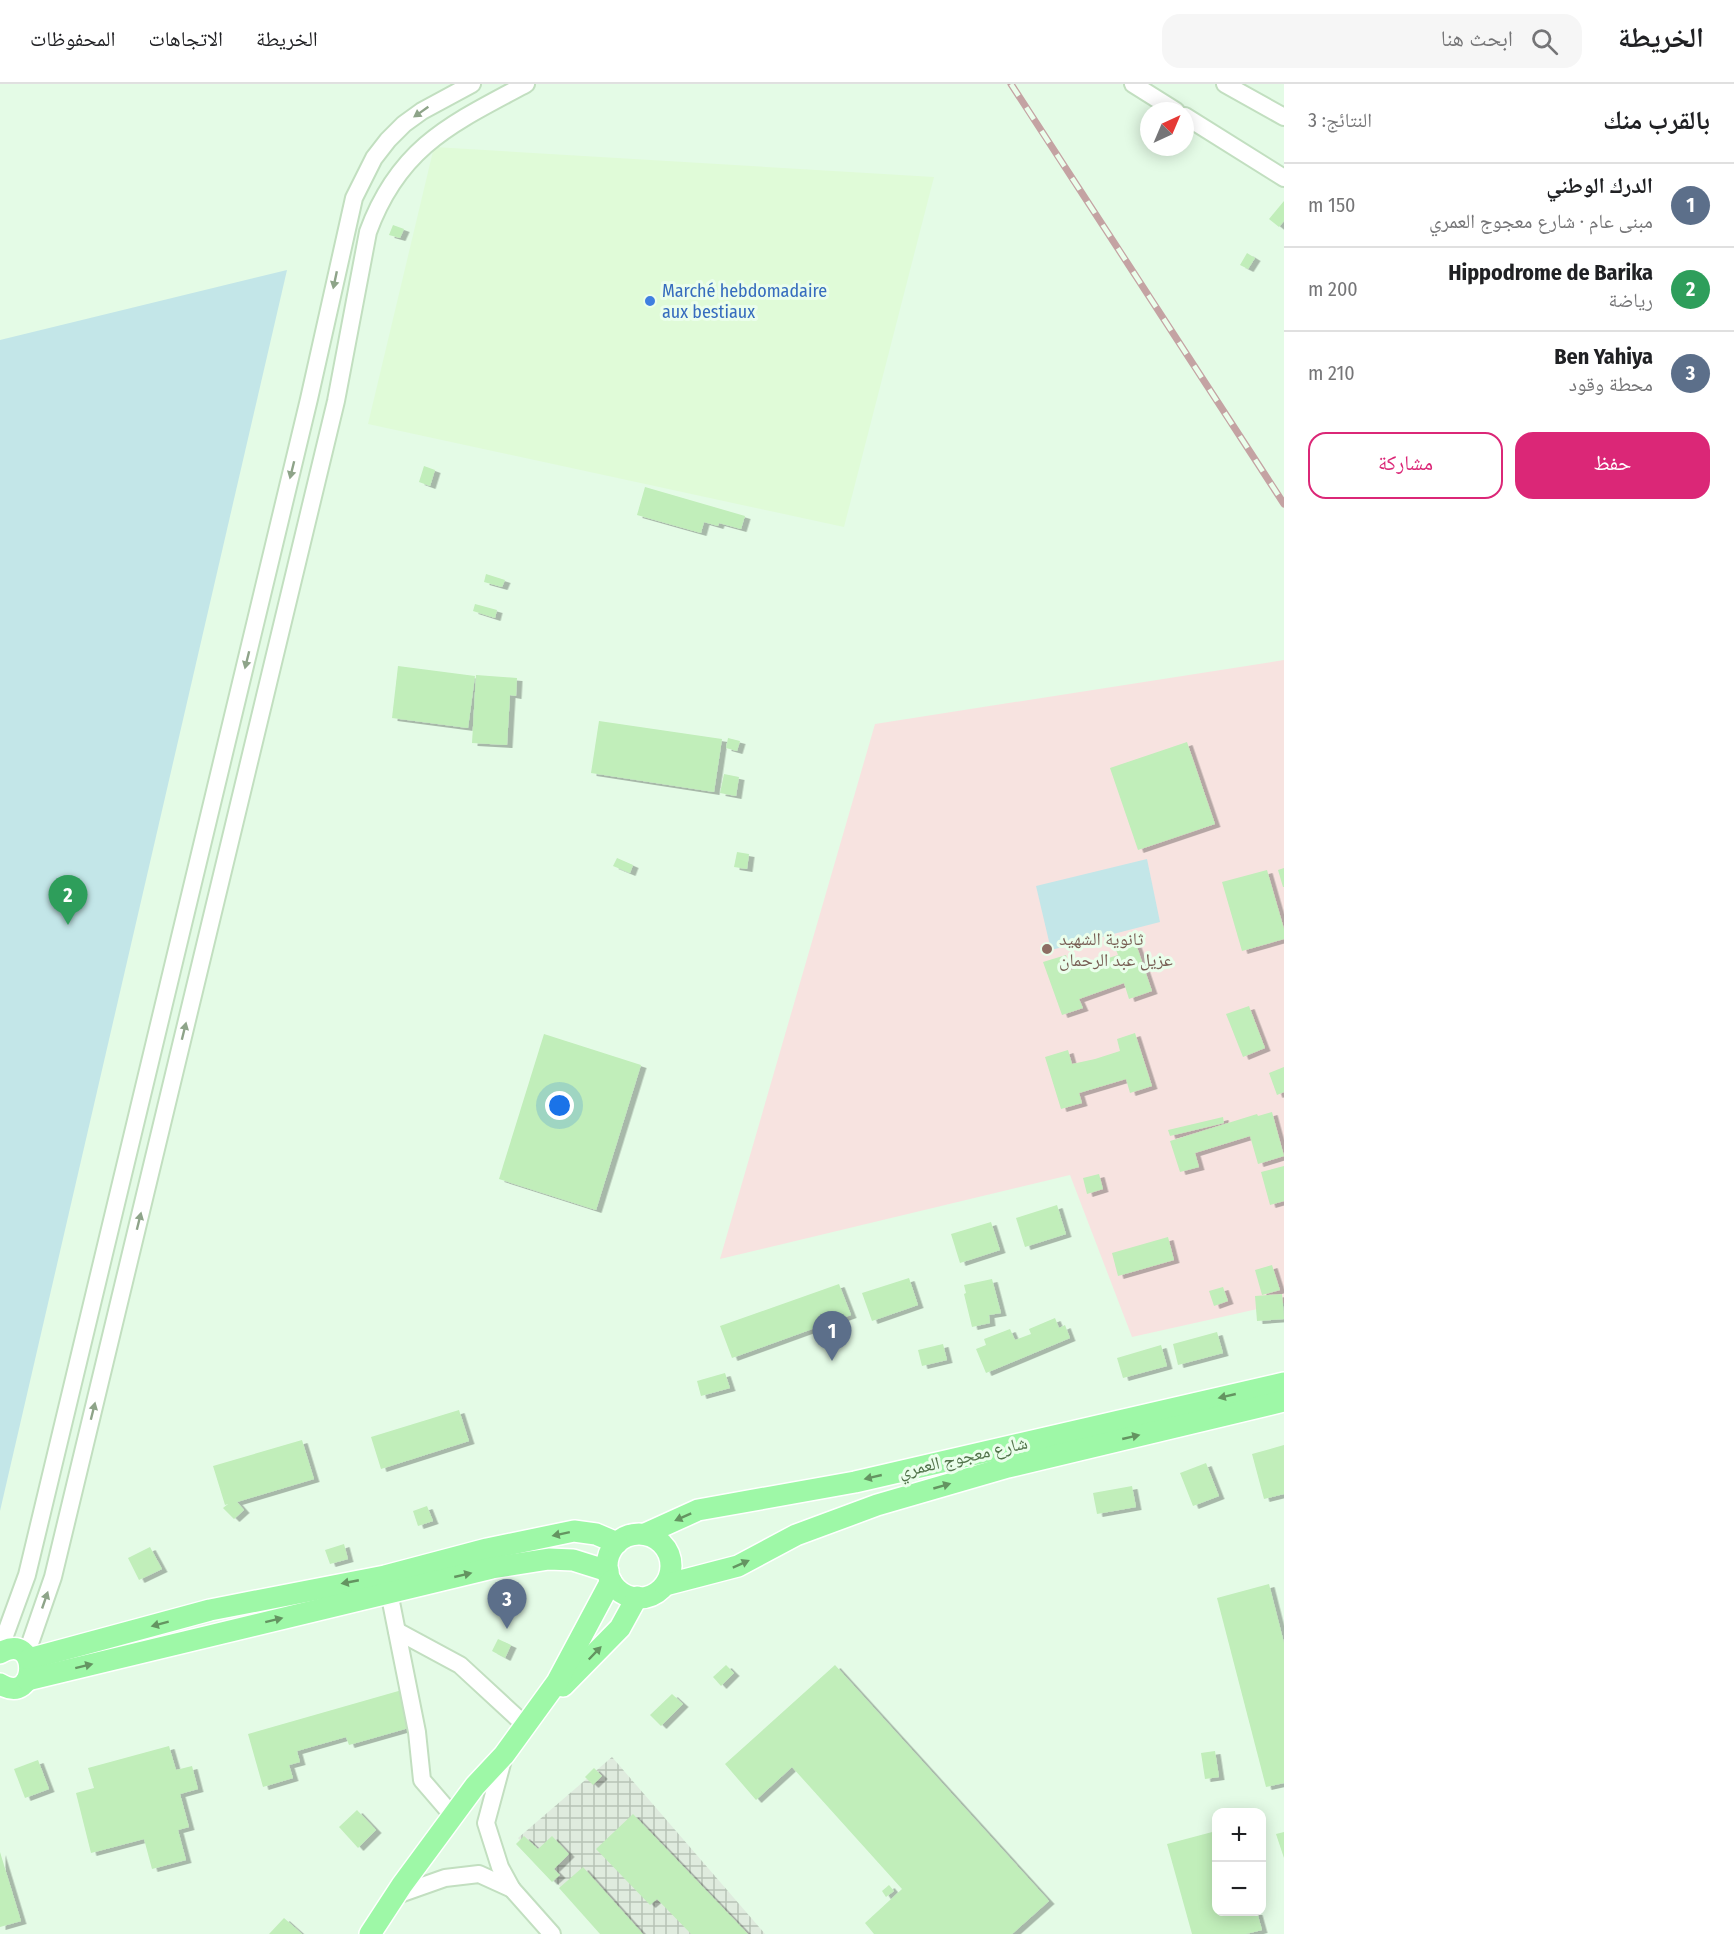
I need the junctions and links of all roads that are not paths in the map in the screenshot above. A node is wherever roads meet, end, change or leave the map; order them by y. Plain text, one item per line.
1 (472, 84) edge
2 (526, 84) edge
3 (1133, 84) edge
4 (1225, 84) edge
5 (1162, 102) edge
6 (1284, 117) edge
7 (1194, 122) edge
8 (1284, 178) edge
9 (1284, 1383) edge
10 (1284, 1401) edge
11 (645, 1534) junction
12 (617, 1543) junction
13 (610, 1576) junction
14 (387, 1584) junction
15 (665, 1585) junction
16 (637, 1597) junction
17 (397, 1631) junction
18 (0, 1651) edge
19 (28, 1665) junction
20 (1, 1686) edge
21 (525, 1725) junction
22 (504, 1755) junction
23 (453, 1816) junction
24 (512, 1889) junction
25 (394, 1896) junction
26 (370, 1934) edge
27 (552, 1934) edge

1 -> 18 street
19 -> 2 street
3 - 5 street
4 - 6 street
7 - 8 street
9 -> 11 main road, شارع معجوج العمري
15 -> 10 main road, شارع معجوج العمري
11 - 12 main road
11 - 15 main road
12 - 13 main road
12 -> 14 main road
14 -> 13 main road
13 - 16 main road
13 - 21 main road
14 - 17 street
14 - 19 main road
15 - 16 main road
21 -> 16 main road
17 - 21 street
17 - 23 street
18 - 19 main road
19 - 20 main road
21 - 22 main road
22 - 23 main road
22 - 24 street
23 - 25 main road
24 - 25 street
24 - 27 street
25 - 26 main road

